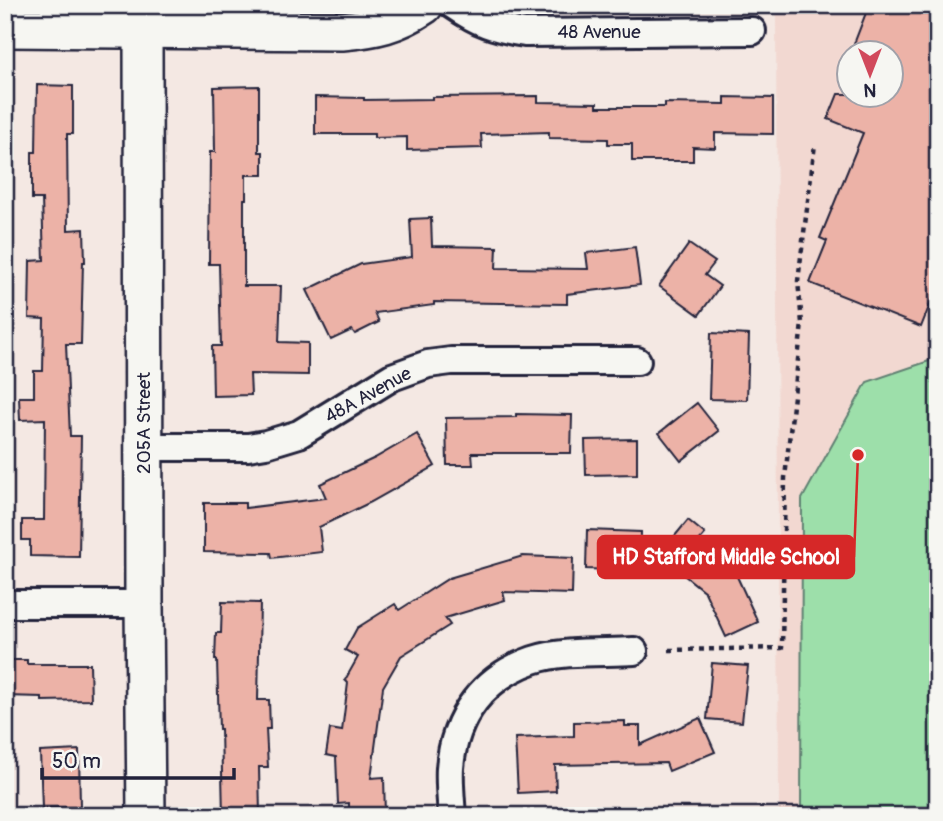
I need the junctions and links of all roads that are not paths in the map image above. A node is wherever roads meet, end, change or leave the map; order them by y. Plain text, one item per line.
1 (424, 5) edge
2 (453, 5) edge
3 (5, 28) edge
4 (143, 29) junction
5 (752, 32) dead end
6 (637, 361) dead end
7 (144, 447) junction
8 (5, 604) edge
9 (144, 604) junction
10 (634, 652) dead end
11 (146, 816) edge
12 (452, 816) edge

1 - 4 street
2 - 5 street, 48 Avenue
3 - 4 street
4 - 7 street, 205A Street
6 - 7 street, 48A Avenue
7 - 9 street, 205A Street
8 - 9 street
9 - 11 street, 205A Street
10 - 12 street

